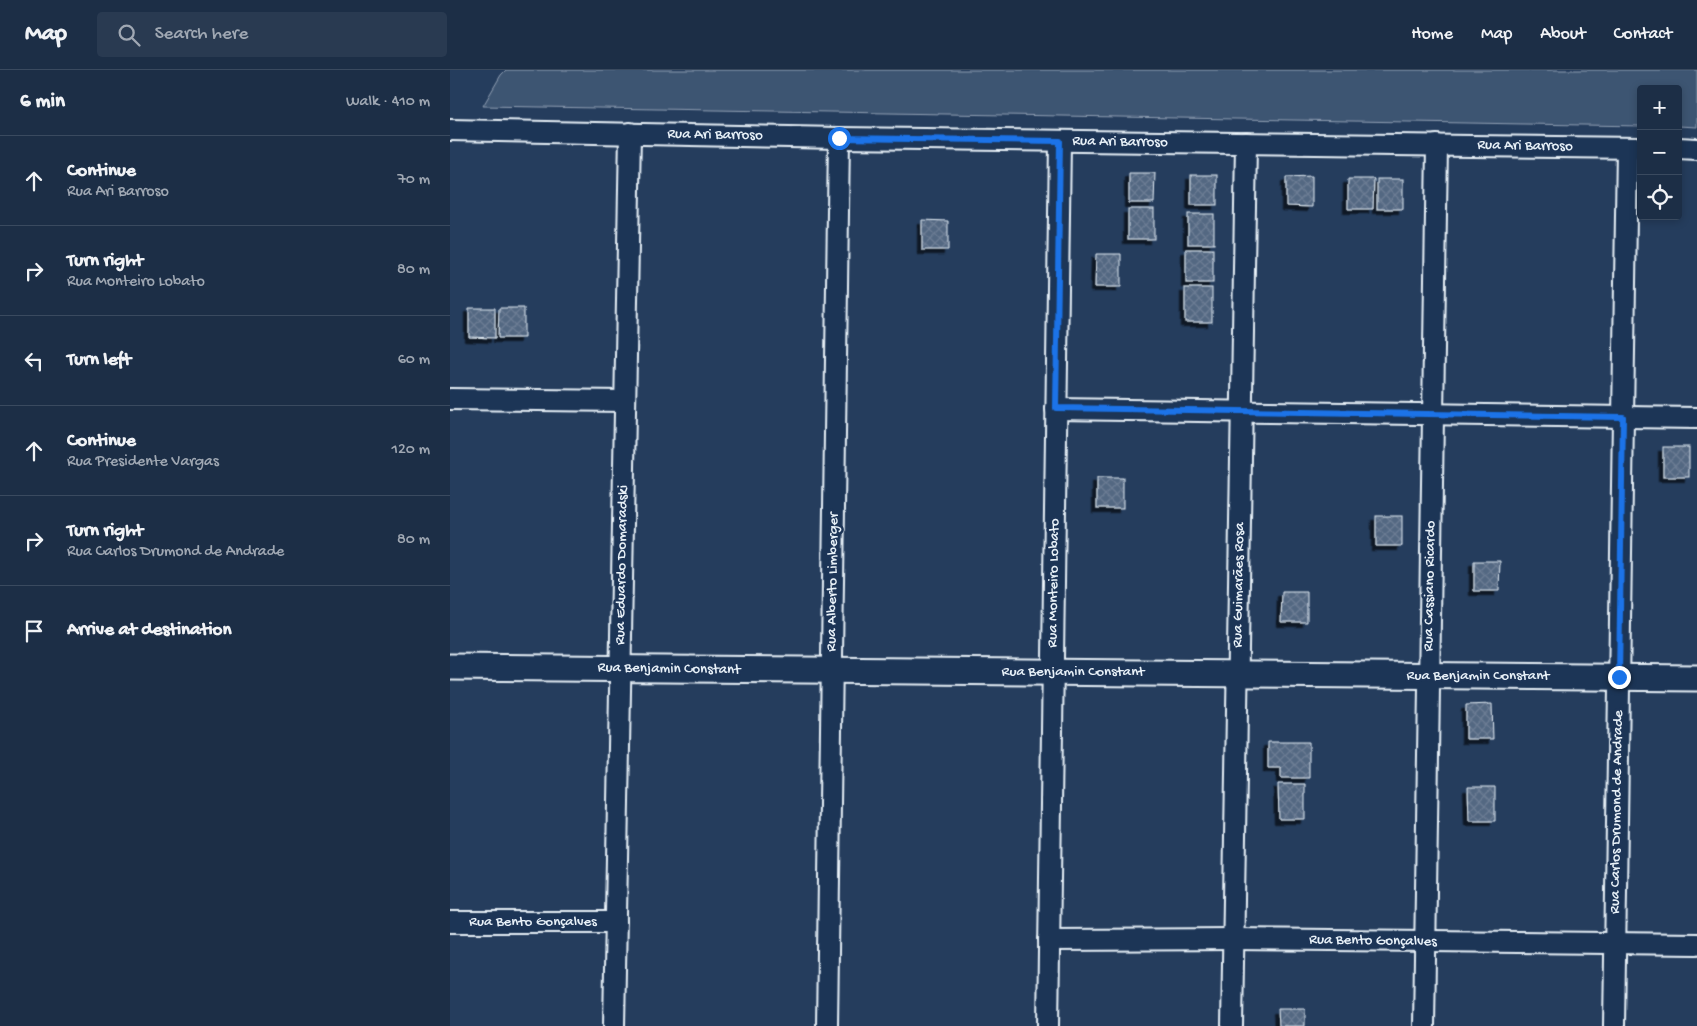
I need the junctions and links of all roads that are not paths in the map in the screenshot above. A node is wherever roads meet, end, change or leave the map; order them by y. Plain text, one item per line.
1 (450, 130) edge
2 (630, 133) junction
3 (839, 138) junction
4 (1060, 141) junction
5 (1246, 143) junction
6 (1437, 145) junction
7 (1634, 148) edge
8 (1682, 148) edge
9 (1697, 148) edge
10 (450, 399) edge
11 (625, 401) junction
12 (1056, 408) junction
13 (1242, 411) junction
14 (1433, 414) junction
15 (1623, 417) junction
16 (1697, 418) edge
17 (450, 667) edge
18 (620, 668) junction
19 (832, 670) junction
20 (1053, 672) junction
21 (1238, 674) junction
22 (1429, 675) junction
23 (1619, 677) junction
24 (1697, 678) edge
25 (450, 922) edge
26 (616, 922) junction
27 (1233, 939) junction
28 (1050, 940) junction
29 (1425, 941) junction
30 (1615, 943) junction
31 (1697, 944) edge
32 (614, 1026) edge
33 (827, 1026) edge
34 (1048, 1026) edge
35 (1232, 1026) edge
36 (1424, 1026) edge
37 (1614, 1026) edge

1 - 2 street, Rua Ari Barroso
2 - 3 street, Rua Ari Barroso
2 - 11 street, Rua Eduardo Domaradski
3 - 4 street, Rua Ari Barroso
3 - 19 street, Rua Alberto Limberger
4 - 5 street, Rua Ari Barroso
4 - 12 street, Rua Monteiro Lobato
5 - 6 street, Rua Ari Barroso
5 - 13 street, Rua Guimarães Rosa
6 - 7 street, Rua Ari Barroso
6 - 14 street, Rua Cassiano Ricardo
7 - 15 street, Rua Carlos Drumond de Andrade
8 - 9 street
10 - 11 street
11 - 18 street, Rua Eduardo Domaradski
12 - 13 street
12 - 20 street, Rua Monteiro Lobato
13 - 14 street
13 - 21 street, Rua Guimarães Rosa
14 - 15 street
14 - 22 street, Rua Cassiano Ricardo
15 - 16 street
15 - 23 street, Rua Carlos Drumond de Andrade
17 - 18 street, Rua Benjamin Constant
18 - 19 street, Rua Benjamin Constant
18 - 26 street, Rua Eduardo Domaradski
19 - 20 street, Rua Benjamin Constant
19 - 33 street, Rua Alberto Limberger
20 - 21 street, Rua Benjamin Constant
20 - 28 street, Rua Monteiro Lobato
21 - 22 street, Rua Benjamin Constant
21 - 27 street, Rua Guimarães Rosa
22 - 23 street, Rua Benjamin Constant
22 - 29 street, Rua Cassiano Ricardo
23 - 24 street, Rua Benjamin Constant
23 - 30 street, Rua Carlos Drumond de Andrade
25 - 26 street, Rua Bento Gonçalves
26 - 32 street, Rua Eduardo Domaradski
27 - 28 street, Rua Bento Gonçalves
27 - 29 street, Rua Bento Gonçalves
27 - 35 street, Rua Guimarães Rosa
28 - 34 street, Rua Monteiro Lobato
29 - 30 street, Rua Bento Gonçalves
29 - 36 street, Rua Cassiano Ricardo
30 - 31 street, Rua Bento Gonçalves
30 - 37 street, Rua Carlos Drumond de Andrade

